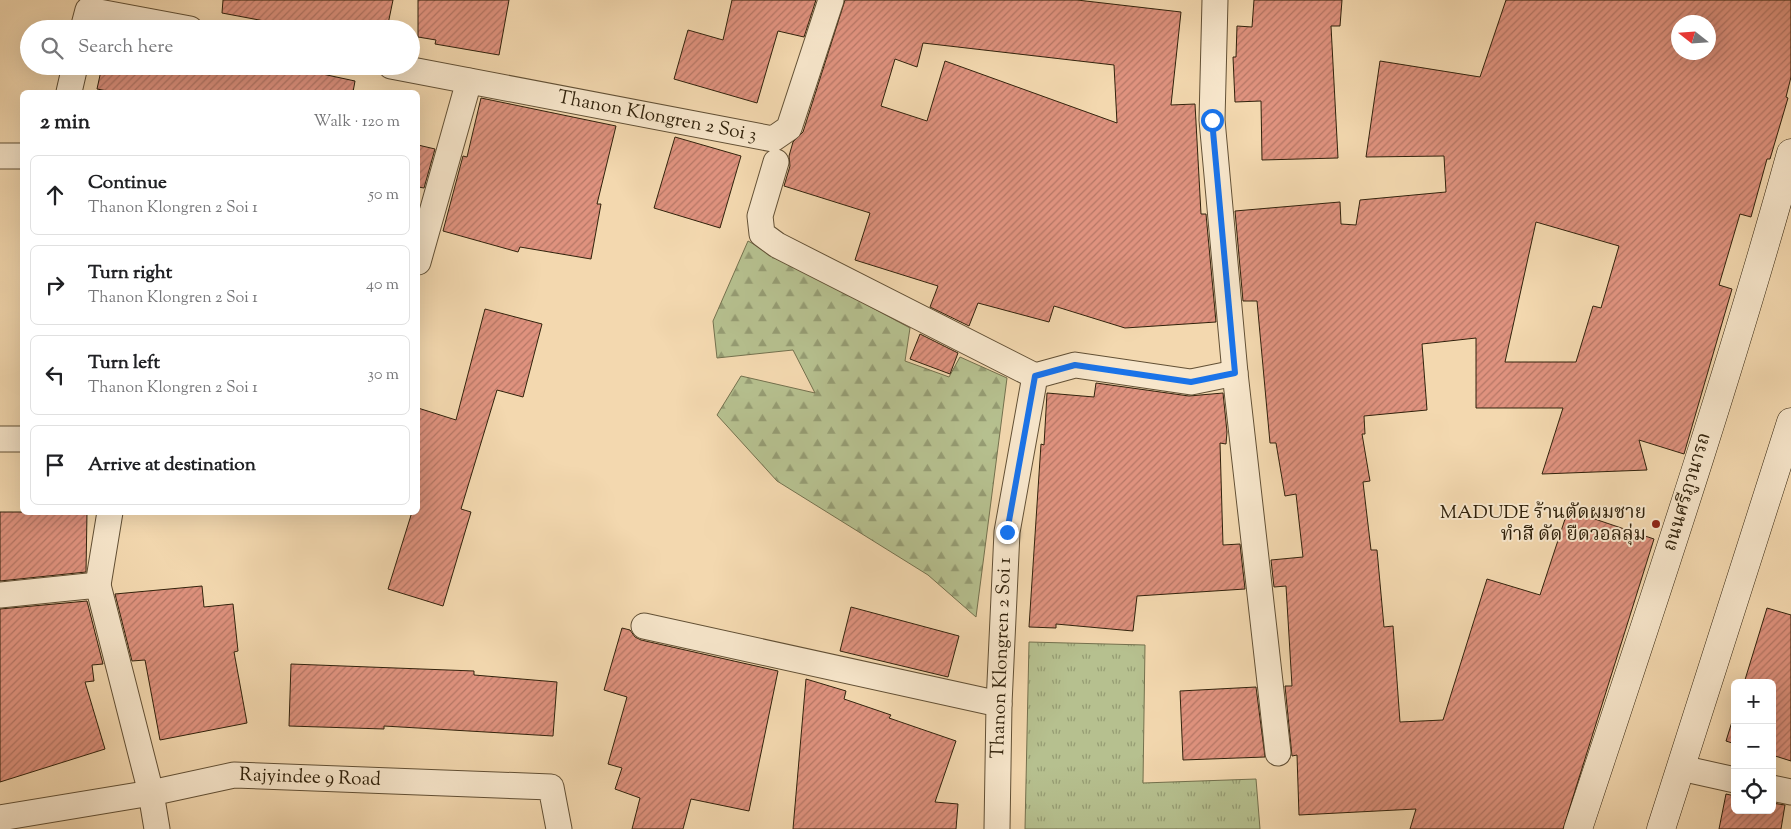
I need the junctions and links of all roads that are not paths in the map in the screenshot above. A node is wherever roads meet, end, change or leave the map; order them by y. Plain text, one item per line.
1 (831, 0) edge
2 (1215, 0) edge
3 (85, 20) edge
4 (142, 20) edge
5 (420, 72) edge
6 (73, 75) edge
7 (469, 81) junction
8 (69, 90) edge
9 (1791, 153) edge
10 (0, 156) edge
11 (20, 156) edge
12 (776, 162) dead end
13 (420, 255) edge
14 (1235, 373) junction
15 (1035, 376) junction
16 (1791, 422) edge
17 (0, 439) edge
18 (20, 439) edge
19 (110, 515) edge
20 (98, 585) junction
21 (0, 595) edge
22 (644, 626) dead end
23 (1000, 704) junction
24 (1278, 753) dead end
25 (1680, 768) junction
26 (1731, 779) edge
27 (1776, 789) edge
28 (1791, 792) edge
29 (151, 793) junction
30 (0, 818) edge
31 (157, 829) edge
32 (559, 829) edge
33 (997, 829) edge
34 (1578, 829) edge
35 (1661, 829) edge

1 - 7 street, Thanon Klongren 2 Soi 3
2 - 14 street
3 - 4 street
5 - 7 street, Thanon Klongren 2 Soi 3
6 - 8 street
7 - 13 street
9 - 34 main road, ถนนศรีภูวนารถ
10 - 11 street
12 - 15 street
14 - 15 street
14 - 24 street
15 - 23 street, Thanon Klongren 2 Soi 1
16 - 25 main road
17 - 18 street
19 - 20 street
20 - 21 street
20 - 29 street
22 - 23 street
23 - 33 street, Thanon Klongren 2 Soi 1
25 - 26 street
25 - 35 main road
27 - 28 street
29 - 30 street, Rajyindee 9 Road
29 - 31 street
29 - 32 street, Rajyindee 9 Road

